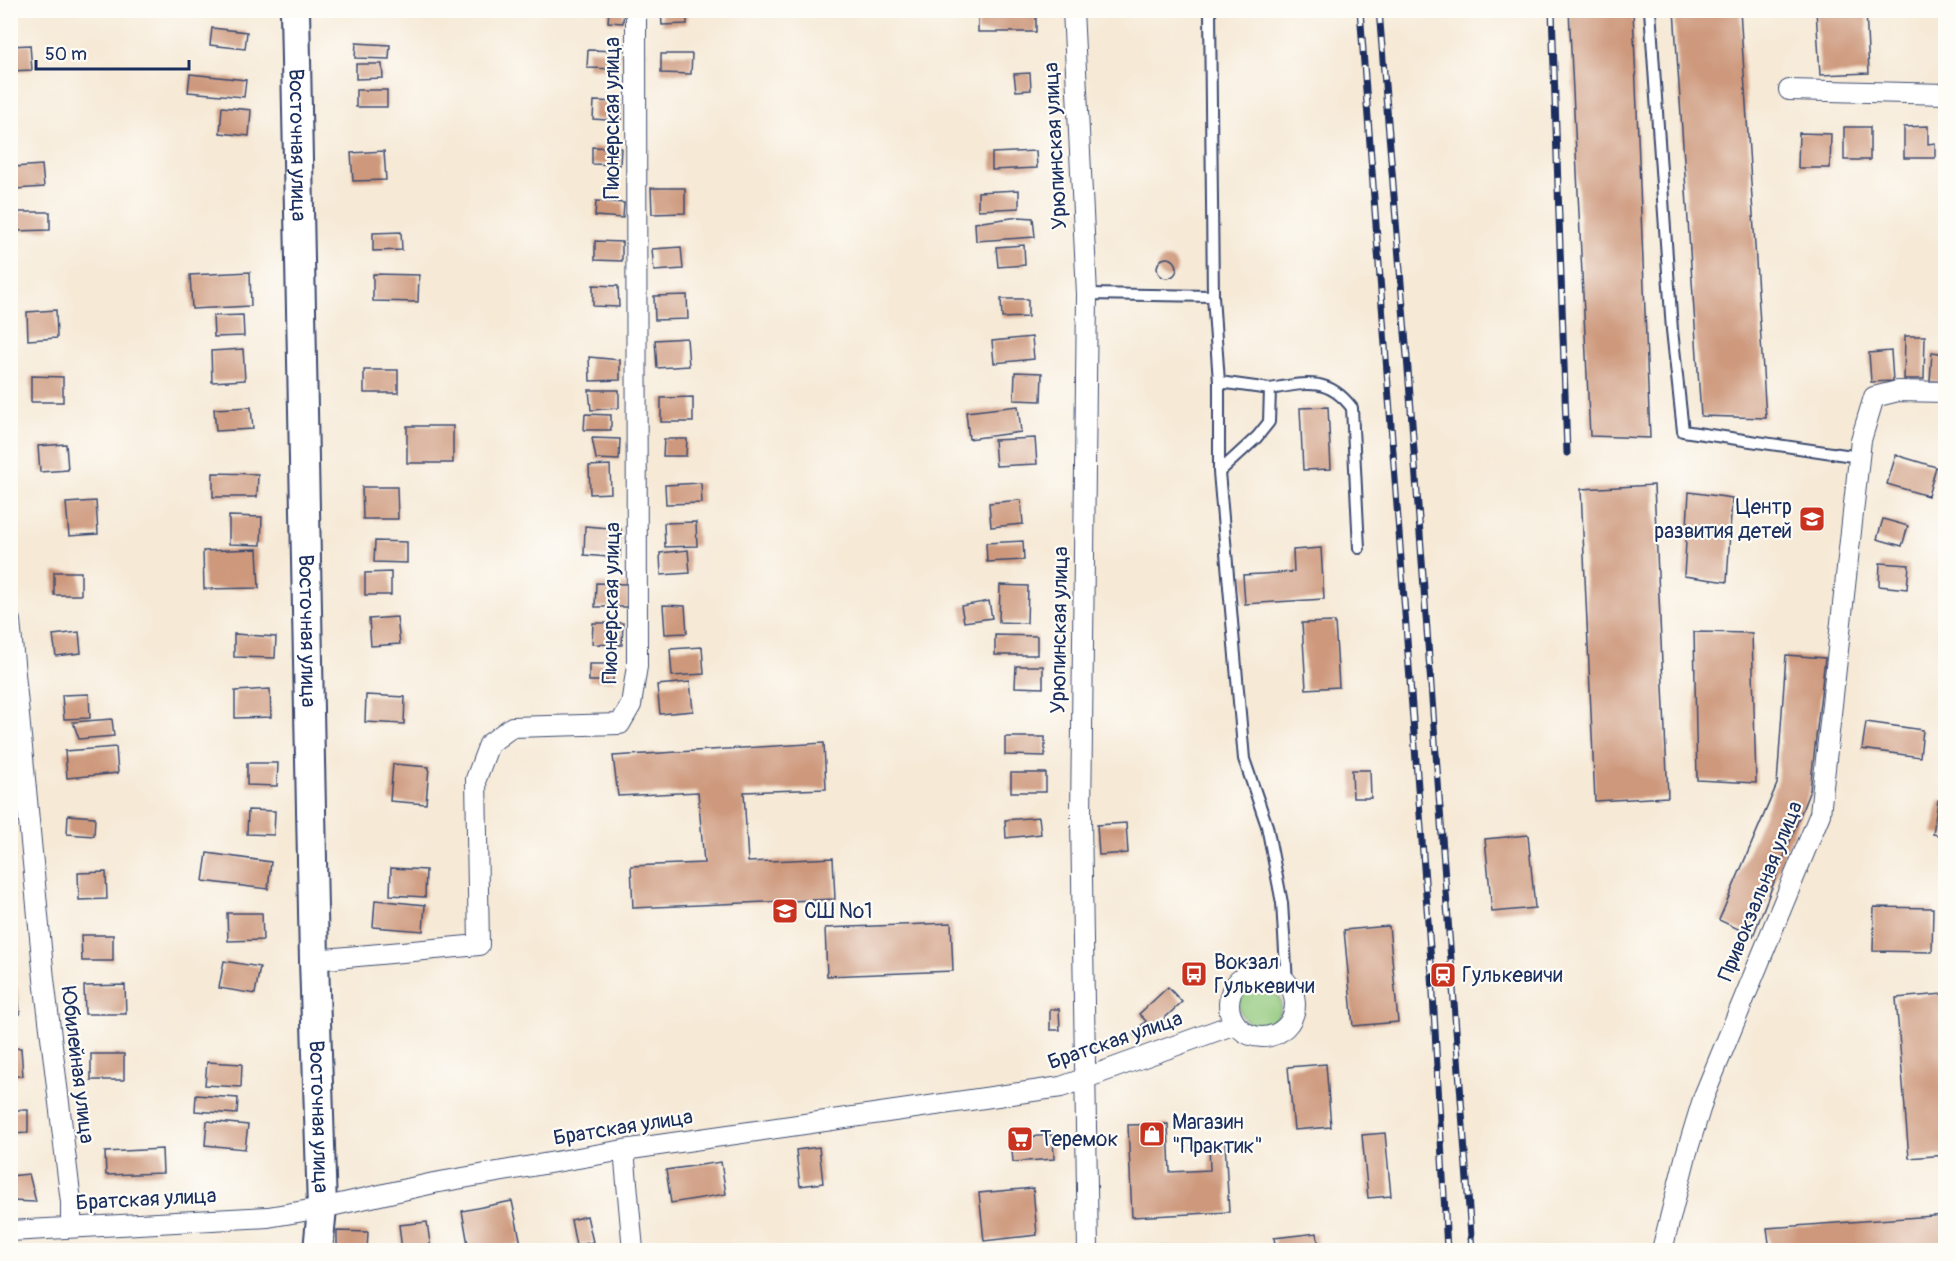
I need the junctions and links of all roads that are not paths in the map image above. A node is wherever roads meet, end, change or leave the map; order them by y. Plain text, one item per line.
1 (295, 10) edge
2 (636, 10) edge
3 (1073, 10) edge
4 (1210, 10) edge
5 (1650, 10) edge
6 (1789, 90) dead end
7 (1946, 94) edge
8 (1087, 294) junction
9 (1213, 296) junction
10 (1219, 382) junction
11 (1270, 389) junction
12 (1946, 392) edge
13 (1859, 457) junction
14 (1220, 472) junction
15 (1359, 548) dead end
16 (10, 621) edge
17 (314, 960) junction
18 (1287, 983) junction
19 (1235, 1024) junction
20 (1086, 1077) junction
21 (624, 1150) junction
22 (322, 1208) junction
23 (71, 1227) junction
24 (10, 1231) edge
25 (318, 1251) edge
26 (633, 1251) edge
27 (1088, 1251) edge
28 (1662, 1251) edge

1 - 17 street, Восточная улица
2 - 17 street, Пионерская улица
3 - 8 street, Урюпинская улица
4 - 9 lane
5 - 13 lane
6 - 7 street
8 - 9 lane
8 - 20 street, Урюпинская улица
9 - 10 lane
10 - 11 lane
10 - 14 lane
11 - 14 lane
11 - 15 lane
12 - 13 street, Привокзальная улица
13 - 28 street, Привокзальная улица
14 - 18 lane
16 - 23 street, Юбилейная улица
17 - 22 street, Восточная улица
18 - 19 street
18 - 19 street
19 - 20 street, Братская улица
20 - 21 street, Братская улица
20 - 27 street, Урюпинская улица
21 - 22 street, Братская улица
21 - 26 street
22 - 23 street, Братская улица
22 - 25 street, Восточная улица
23 - 24 street, Братская улица

